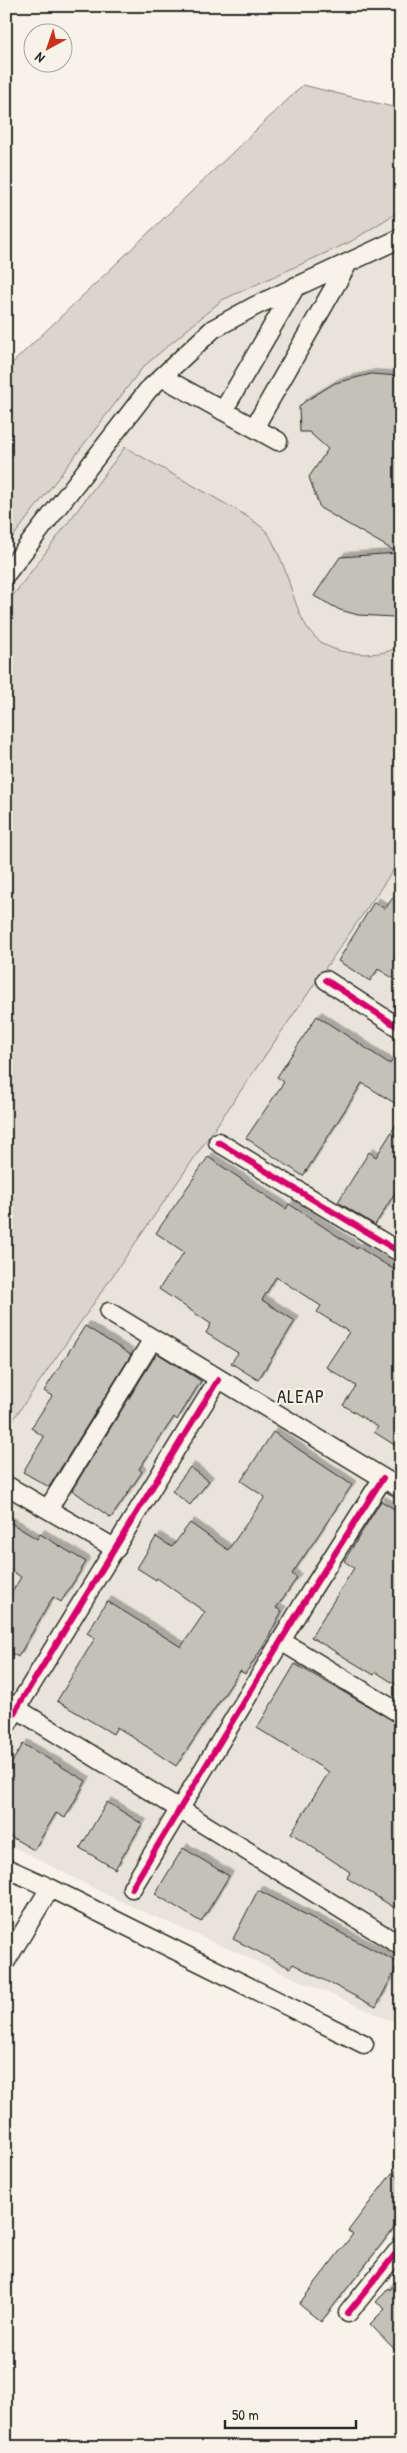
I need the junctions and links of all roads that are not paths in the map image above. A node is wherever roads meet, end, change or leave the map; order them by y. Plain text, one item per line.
1 (401, 238) edge
2 (348, 262) junction
3 (296, 286) junction
4 (162, 377) junction
5 (223, 411) junction
6 (254, 428) junction
7 (278, 441) dead end
8 (6, 574) edge
9 (326, 980) dead end
10 (401, 1029) edge
11 (218, 1142) dead end
12 (401, 1253) edge
13 (109, 1312) dead end
14 (153, 1339) junction
15 (218, 1380) junction
16 (383, 1478) junction
17 (6, 1485) edge
18 (401, 1488) edge
19 (48, 1509) junction
20 (116, 1549) junction
21 (281, 1641) junction
22 (12, 1705) edge
23 (401, 1714) edge
24 (6, 1726) edge
25 (178, 1810) junction
26 (6, 1868) edge
27 (50, 1888) junction
28 (132, 1888) dead end
29 (401, 1946) edge
30 (6, 1961) edge
31 (364, 2044) dead end
32 (401, 2247) edge
33 (348, 2313) dead end

1 - 2 street
2 - 3 street
2 - 6 street
3 - 4 street
3 - 5 street
4 - 5 street
4 - 8 street
5 - 6 street
6 - 7 street
9 - 10 street
11 - 12 street
13 - 14 street
14 - 15 street
14 - 19 street
15 - 16 street
15 - 20 street
16 - 18 street
16 - 21 street
17 - 19 street
19 - 20 street
20 - 22 street
21 - 23 street
21 - 25 street
22 - 24 street
22 - 25 street
25 - 28 street
25 - 29 street
26 - 27 street
27 - 30 street
27 - 31 street
32 - 33 street

